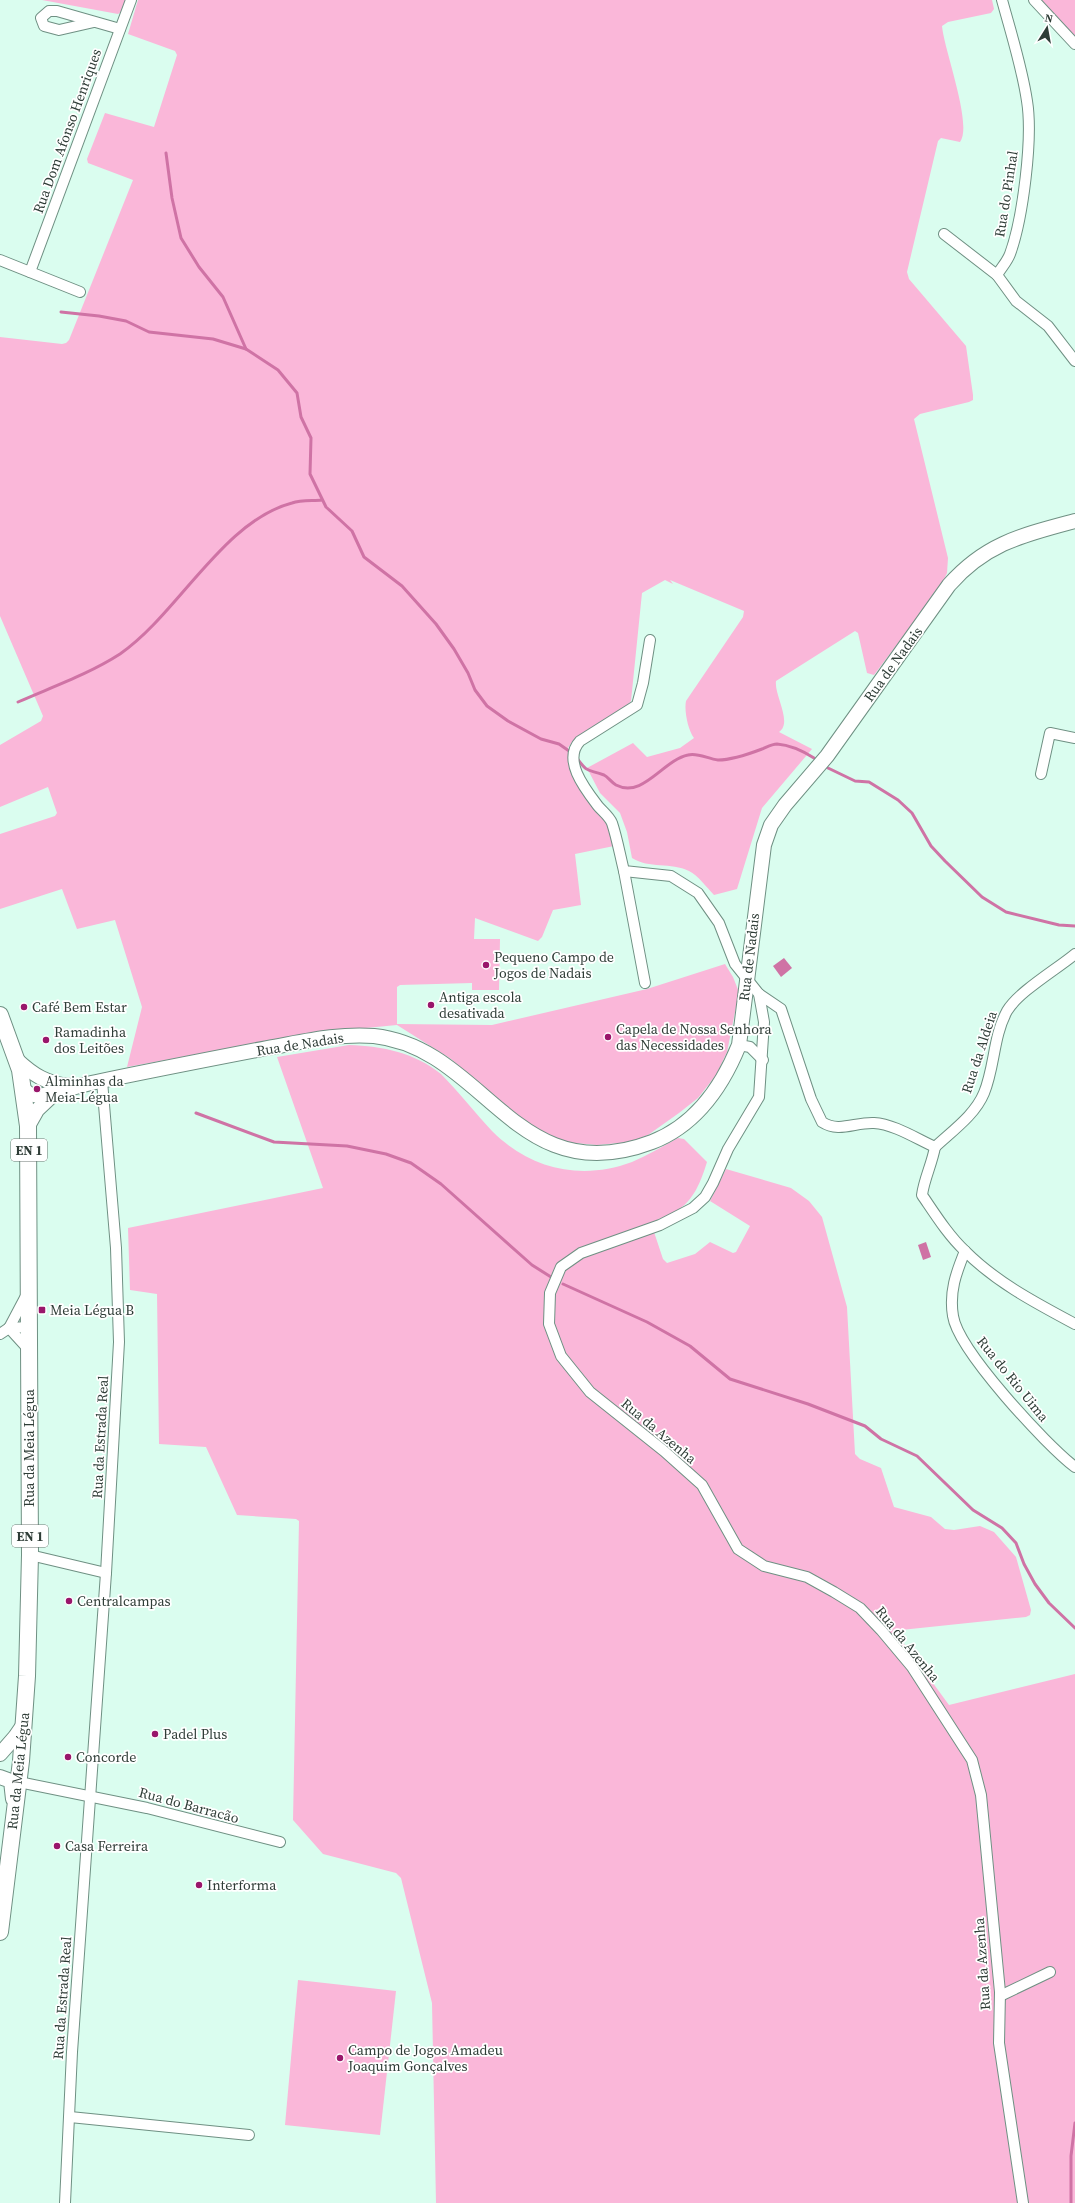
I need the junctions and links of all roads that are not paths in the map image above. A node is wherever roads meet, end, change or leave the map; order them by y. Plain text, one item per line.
1 (130, 0) edge
2 (1002, 0) edge
3 (1034, 0) edge
4 (94, 22) dead end
5 (120, 29) junction
6 (1075, 44) edge
7 (944, 234) dead end
8 (0, 260) edge
9 (30, 272) junction
10 (997, 275) junction
11 (80, 292) dead end
12 (1075, 361) edge
13 (1075, 521) edge
14 (650, 640) dead end
15 (1075, 738) edge
16 (1041, 774) dead end
17 (624, 871) junction
18 (1075, 954) edge
19 (746, 980) junction
20 (645, 983) dead end
21 (759, 994) junction
22 (0, 1015) edge
23 (738, 1045) junction
24 (16, 1059) junction
25 (763, 1060) junction
26 (102, 1081) junction
27 (22, 1087) junction
28 (54, 1088) junction
29 (28, 1126) junction
30 (935, 1147) junction
31 (965, 1251) junction
32 (29, 1290) junction
33 (29, 1322) junction
34 (1075, 1324) edge
35 (5, 1328) edge
36 (29, 1350) junction
37 (1075, 1467) edge
38 (30, 1555) junction
39 (106, 1573) junction
40 (24, 1724) junction
41 (0, 1755) edge
42 (21, 1761) junction
43 (7, 1780) edge
44 (91, 1796) junction
45 (280, 1842) dead end
46 (0, 1932) edge
47 (1050, 1972) dead end
48 (1000, 1996) junction
49 (70, 2117) junction
50 (249, 2135) dead end
51 (65, 2203) edge
52 (1023, 2203) edge

1 - 5 street, Rua Dom Afonso Henriques
2 - 10 street, Rua do Pinhal
3 - 6 street
4 - 5 street
5 - 9 street, Rua Dom Afonso Henriques
7 - 10 street
8 - 9 street
9 - 11 street
10 - 12 street
13 - 19 street, Rua de Nadais
14 - 17 street
15 - 16 street
17 - 19 street
17 - 20 street
18 - 30 street, Rua da Aldeia
19 - 21 street
19 - 23 street, Rua de Nadais
21 - 25 street, Rua da Azenha
21 - 30 street
22 - 24 main road, Rua da Meia Légua / EN 1
23 - 25 street
23 - 26 street, Rua de Nadais
24 - 27 main road, Rua da Meia Légua / EN 1
24 - 28 street, Rua de Nadais
25 - 48 street, Rua da Azenha
26 - 28 street, Rua de Nadais
26 - 39 street, Rua da Estrada Real
27 - 28 street, Rua de Nadais
27 - 29 main road, Rua da Meia Légua / EN 1
28 - 29 street
29 - 32 main road, Rua da Meia Légua / EN 1
30 - 31 street
31 - 34 street
31 - 37 street, Rua do Rio Uima
32 - 33 main road, Rua da Meia Légua / EN 1
32 - 35 street
33 - 35 street
33 - 36 main road, Rua da Meia Légua / EN 1
35 - 36 street
36 - 38 main road, Rua da Meia Légua / EN 1
38 - 39 street
38 - 40 main road, Rua da Meia Légua / EN 1
39 - 44 street, Rua da Estrada Real
40 - 41 street
40 - 42 main road, Rua da Meia Légua / EN 1
41 - 42 street
42 - 43 main road, Rua da Meia Légua / EN 1
43 - 44 street
43 - 46 main road, Rua da Meia Légua / EN 1
44 - 45 street, Rua do Barracão
44 - 49 street, Rua da Estrada Real
47 - 48 street
48 - 52 street, Rua da Azenha
49 - 50 street
49 - 51 street, Rua da Estrada Real

